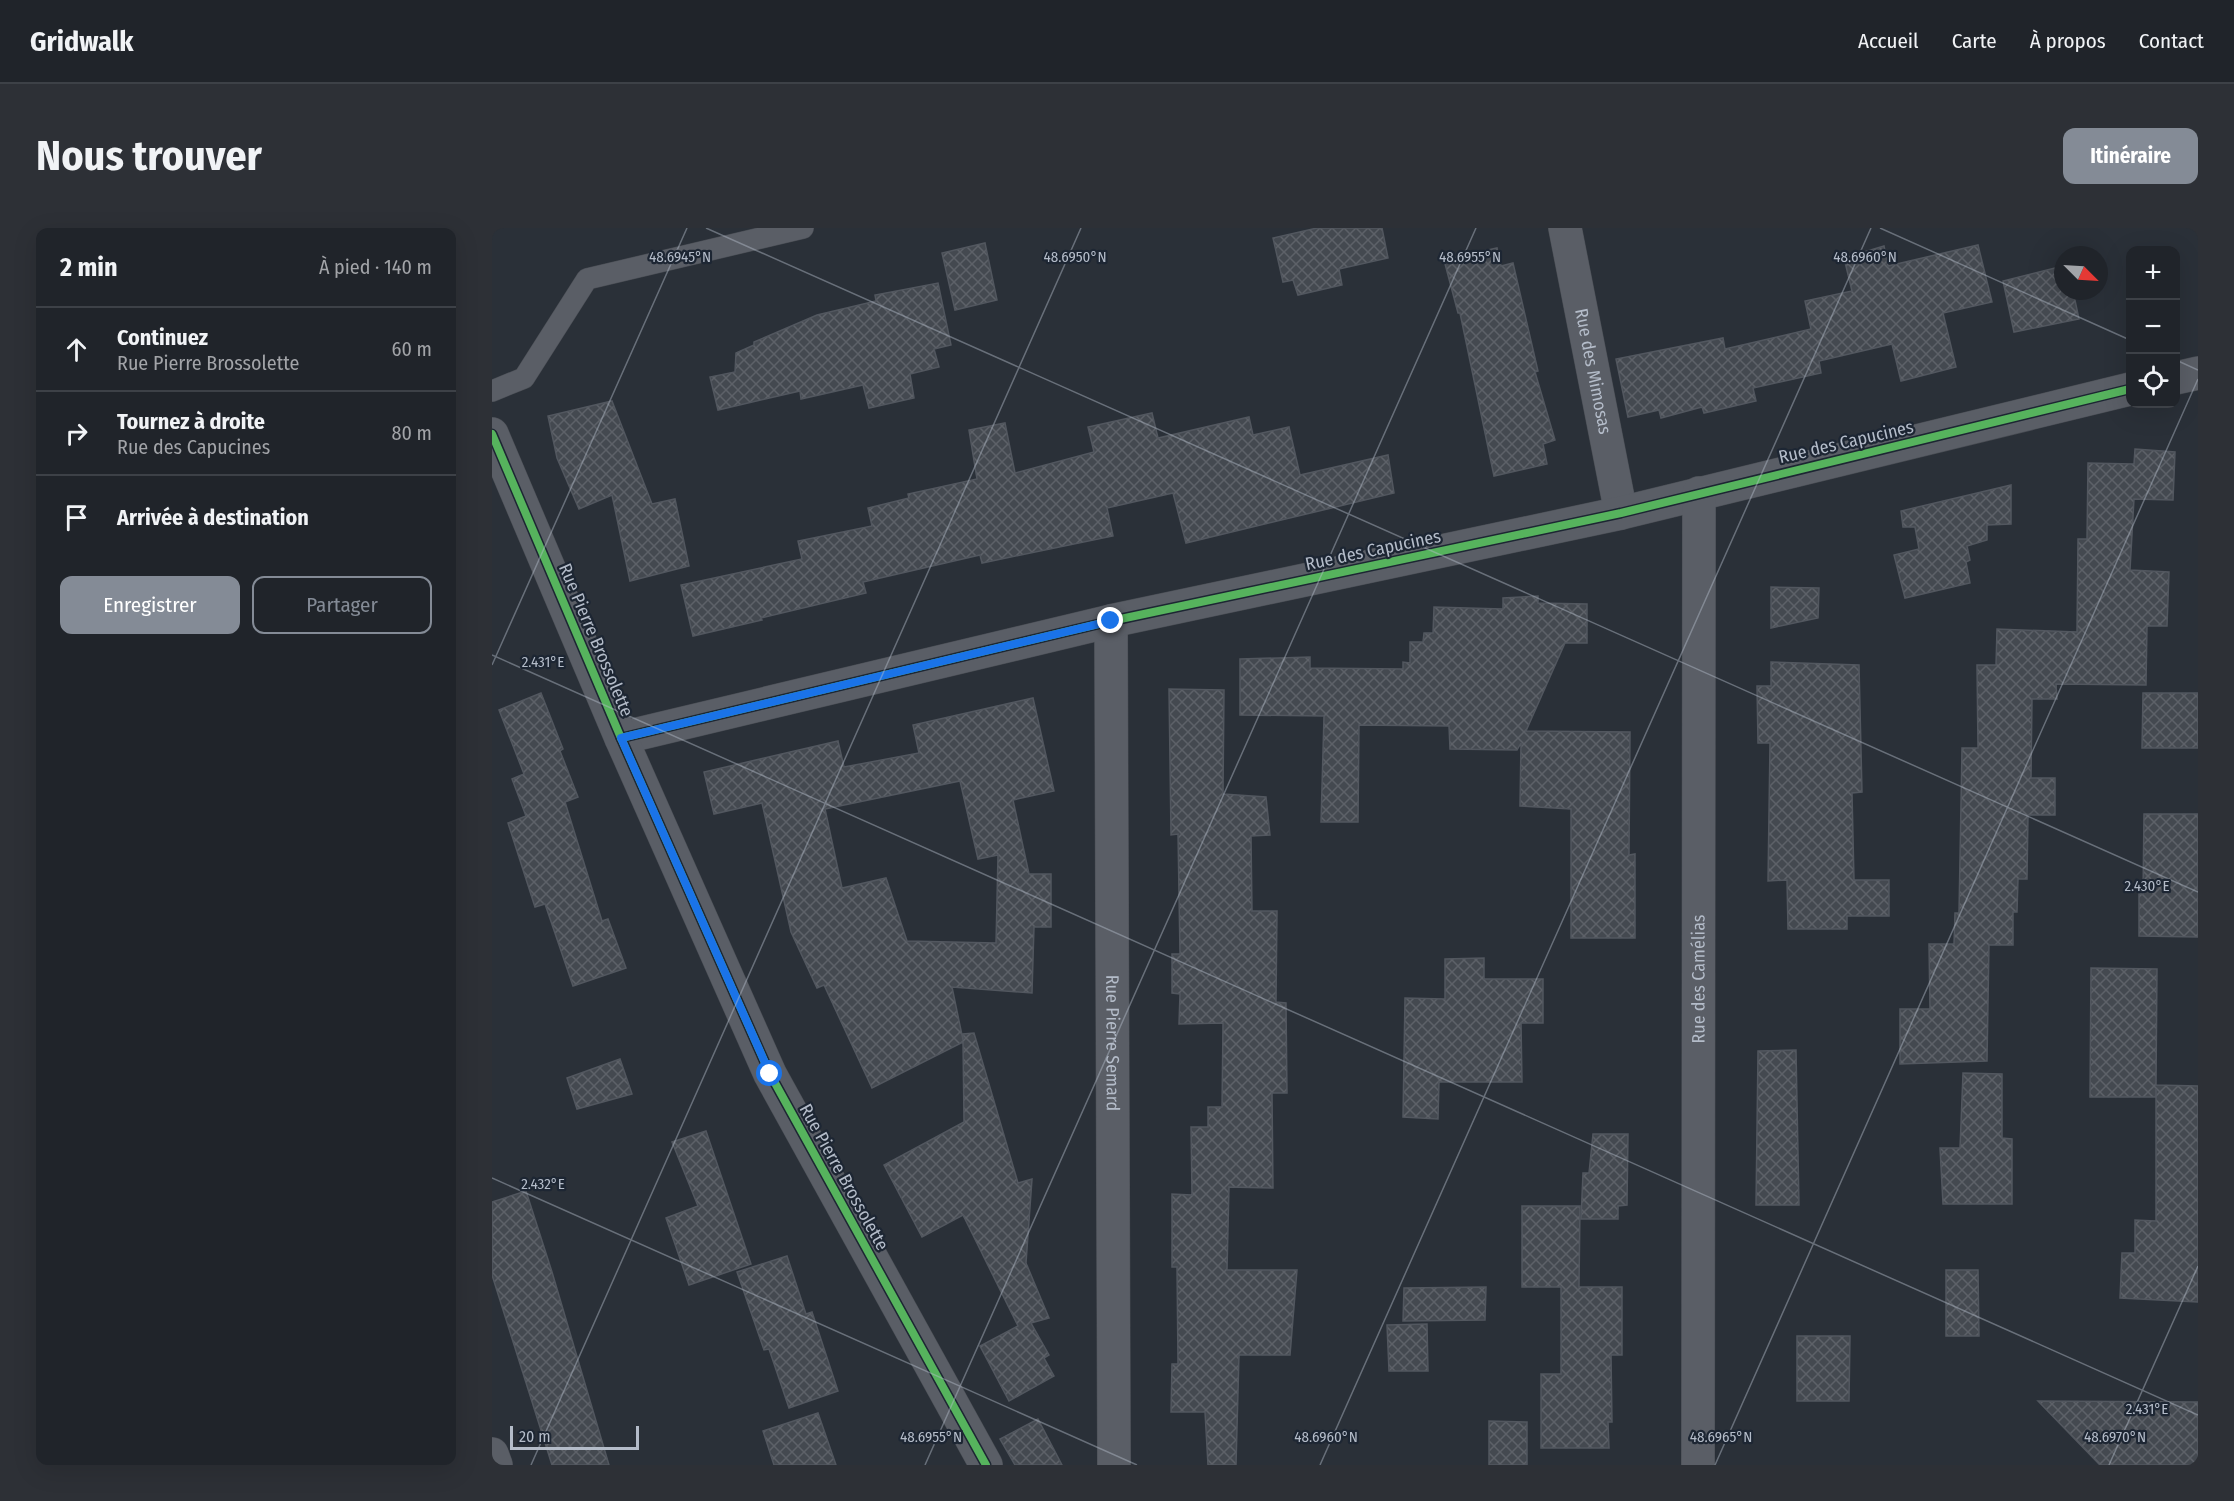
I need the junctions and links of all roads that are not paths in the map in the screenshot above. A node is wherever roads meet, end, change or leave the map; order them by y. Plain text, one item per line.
1 (802, 228) edge
2 (1565, 228) edge
3 (2198, 373) edge
4 (2180, 377) edge
5 (2126, 390) edge
6 (492, 391) edge
7 (492, 434) edge
8 (1699, 493) junction
9 (1621, 513) junction
10 (1111, 621) junction
11 (621, 738) junction
12 (492, 1454) edge
13 (496, 1465) edge
14 (986, 1465) edge
15 (1114, 1465) edge
16 (1698, 1465) edge

1 - 6 lane
2 - 9 street, Rue des Mimosas
3 - 4 street
5 - 8 street, Rue des Capucines
7 - 11 street, Rue Pierre Brossolette
8 - 9 street, Rue des Capucines
8 - 16 street, Rue des Camélias
9 - 10 street, Rue des Capucines
10 - 11 street, Rue des Capucines
10 - 15 street, Rue Pierre Semard
11 - 14 street, Rue Pierre Brossolette
12 - 13 street

